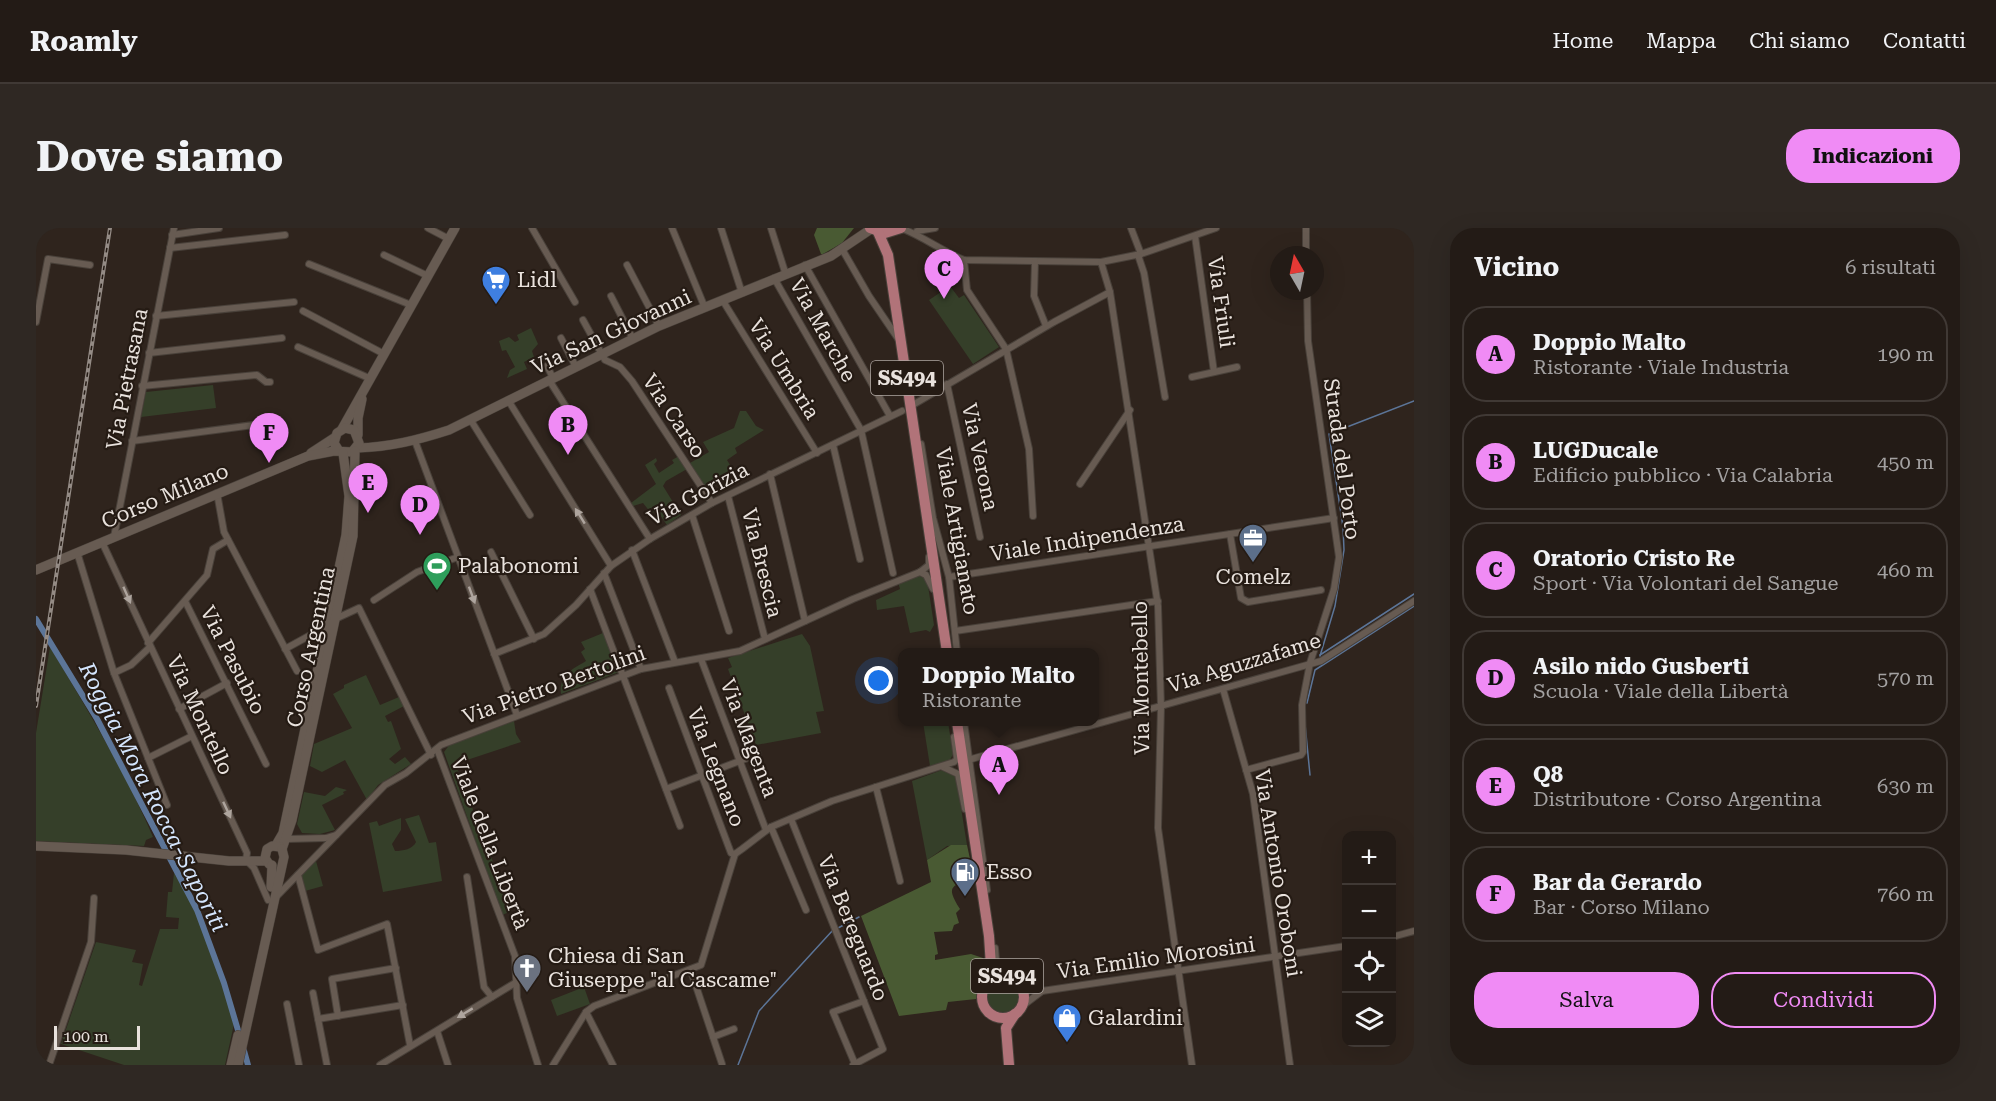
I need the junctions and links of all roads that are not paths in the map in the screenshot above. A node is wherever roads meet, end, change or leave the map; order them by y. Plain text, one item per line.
1 (219, 228) edge
2 (428, 228) edge
3 (455, 228) edge
4 (532, 228) edge
5 (672, 228) edge
6 (721, 228) edge
7 (771, 228) edge
8 (858, 228) edge
9 (935, 228) edge
10 (1131, 228) edge
11 (1216, 228) edge
12 (1306, 228) edge
13 (873, 230) edge
14 (898, 230) edge
15 (173, 231) edge
16 (917, 232) edge
17 (285, 235) dead end
18 (1195, 236) junction
19 (449, 239) junction
20 (1306, 246) edge
21 (170, 248) junction
22 (842, 249) junction
23 (1139, 254) junction
24 (384, 255) dead end
25 (888, 255) junction
26 (964, 260) junction
27 (1035, 261) junction
28 (1101, 262) junction
29 (309, 264) dead end
30 (90, 265) dead end
31 (627, 265) dead end
32 (805, 265) junction
33 (785, 272) junction
34 (428, 276) junction
35 (774, 278) junction
36 (1110, 292) junction
37 (742, 293) junction
38 (611, 296) dead end
39 (1307, 300) edge
40 (723, 301) junction
41 (294, 302) dead end
42 (575, 302) dead end
43 (411, 305) junction
44 (705, 308) junction
45 (303, 311) dead end
46 (156, 316) junction
47 (583, 320) dead end
48 (36, 322) edge
49 (659, 326) junction
50 (1046, 326) junction
51 (282, 338) dead end
52 (561, 338) dead end
53 (633, 339) junction
54 (902, 342) junction
55 (298, 347) dead end
56 (1006, 349) junction
57 (149, 353) junction
58 (384, 354) junction
59 (603, 354) junction
60 (548, 366) dead end
61 (576, 367) junction
62 (1237, 367) dead end
63 (1214, 372) junction
64 (1192, 377) dead end
65 (371, 379) junction
66 (551, 379) junction
67 (270, 382) dead end
68 (947, 384) junction
69 (142, 386) junction
70 (364, 392) junction
71 (1165, 398) dead end
72 (508, 400) junction
73 (907, 408) junction
74 (1130, 410) junction
75 (890, 416) junction
76 (913, 418) junction
77 (470, 419) junction
78 (261, 424) dead end
79 (342, 429) junction
80 (861, 430) junction
81 (359, 436) junction
82 (334, 438) junction
83 (132, 441) junction
84 (415, 441) junction
85 (394, 445) junction
86 (833, 445) junction
87 (356, 449) junction
88 (341, 452) junction
89 (817, 453) junction
90 (308, 456) junction
91 (921, 469) junction
92 (770, 474) junction
93 (1080, 484) dead end
94 (217, 493) junction
95 (728, 496) junction
96 (712, 502) junction
97 (926, 502) junction
98 (530, 514) dead end
99 (692, 515) junction
100 (1033, 516) dead end
101 (1334, 518) junction
102 (1230, 534) junction
103 (114, 537) junction
104 (980, 537) dead end
105 (650, 539) junction
106 (228, 540) junction
107 (102, 542) junction
108 (1150, 546) junction
109 (632, 550) junction
110 (77, 552) junction
111 (491, 552) dead end
112 (458, 557) junction
113 (860, 559) dead end
114 (611, 566) junction
115 (36, 570) edge
116 (920, 572) junction
117 (604, 573) junction
118 (893, 573) dead end
119 (949, 577) junction
120 (590, 589) junction
121 (1320, 590) dead end
122 (375, 600) dead end
123 (1414, 601) edge
124 (1158, 602) junction
125 (186, 603) junction
126 (805, 621) junction
127 (331, 623) junction
128 (729, 631) dead end
129 (950, 633) junction
130 (534, 639) junction
131 (765, 639) junction
132 (149, 645) junction
133 (948, 648) edge
134 (956, 648) edge
135 (285, 650) junction
136 (494, 654) junction
137 (701, 659) junction
138 (675, 662) junction
139 (1310, 663) junction
140 (641, 669) junction
141 (297, 671) dead end
142 (114, 673) junction
143 (623, 675) junction
144 (227, 683) junction
145 (669, 688) dead end
146 (1223, 689) junction
147 (1161, 707) junction
148 (179, 709) junction
149 (517, 715) junction
150 (1099, 724) edge
151 (953, 726) edge
152 (958, 726) edge
153 (964, 726) edge
154 (1091, 726) edge
155 (192, 736) junction
156 (437, 749) junction
157 (758, 754) dead end
158 (431, 755) junction
159 (148, 758) junction
160 (740, 760) junction
161 (965, 760) junction
162 (266, 764) dead end
163 (943, 767) junction
164 (1245, 770) junction
165 (702, 776) junction
166 (876, 787) junction
167 (666, 789) junction
168 (167, 805) dead end
169 (791, 819) junction
170 (680, 826) dead end
171 (768, 828) junction
172 (341, 831) junction
173 (974, 837) junction
174 (286, 839) junction
175 (36, 846) edge
176 (279, 847) junction
177 (735, 854) junction
178 (248, 860) junction
179 (271, 860) junction
180 (298, 875) junction
181 (467, 877) dead end
182 (900, 881) dead end
183 (94, 898) dead end
184 (271, 899) junction
185 (806, 910) dead end
186 (1414, 931) edge
187 (989, 936) junction
188 (1396, 936) edge
189 (1342, 947) edge
190 (1275, 957) junction
191 (996, 960) junction
192 (396, 968) junction
193 (691, 971) junction
194 (1179, 972) junction
195 (1013, 979) junction
196 (515, 983) junction
197 (987, 984) junction
198 (1042, 991) junction
199 (313, 993) dead end
200 (492, 997) junction
201 (864, 1001) junction
202 (287, 1004) dead end
203 (403, 1005) junction
204 (1019, 1010) junction
205 (586, 1012) junction
206 (993, 1015) junction
207 (338, 1016) junction
208 (318, 1019) junction
209 (734, 1029) dead end
210 (437, 1031) junction
211 (241, 1036) junction
212 (713, 1037) junction
213 (1006, 1043) junction
214 (410, 1045) junction
215 (394, 1057) junction
216 (722, 1064) edge
217 (49, 1065) edge
218 (231, 1065) edge
219 (238, 1065) edge
220 (299, 1065) edge
221 (327, 1065) edge
222 (380, 1065) edge
223 (397, 1065) edge
224 (448, 1065) edge
225 (538, 1065) edge
226 (553, 1065) edge
227 (614, 1065) edge
228 (854, 1065) edge
229 (1011, 1065) edge
230 (1192, 1065) edge
231 (1290, 1065) edge

1 - 15 street
2 - 19 street
3 - 19 main road
4 - 42 street
5 - 44 street
6 - 37 street
7 - 33 street
8 - 22 main road, Via San Giovanni
9 - 16 street
10 - 23 street
11 - 18 street
12 - 20 street
13 - 14 main road
13 - 22 main road, Via San Giovanni
13 - 25 main road, Viale Artigianato / SS494
14 - 16 street
14 - 25 main road, Viale Artigianato / SS494
15 - 21 street, Via Pietrasana
16 - 26 street
17 - 21 street
18 - 23 street
18 - 63 street, Via Friuli
19 - 34 main road
21 - 46 street, Via Pietrasana
22 - 32 main road, Via San Giovanni
22 - 54 street
23 - 28 street
23 - 71 street
24 - 34 street
25 - 54 main road, Viale Artigianato / SS494
26 - 27 street
26 - 56 street
27 - 28 street
27 - 50 street
28 - 36 street
29 - 43 street
30 - 48 street
31 - 49 street
32 - 33 main road, Via San Giovanni
32 - 75 street
33 - 35 main road, Via San Giovanni
34 - 43 main road
35 - 37 main road, Via San Giovanni
35 - 80 street, Via Marche
36 - 50 street, Via Gorizia
36 - 74 street, Via Montebello
37 - 40 main road, Via San Giovanni
38 - 53 street
39 - 101 street, Strada del Porto
40 - 44 main road, Via San Giovanni
40 - 89 street, Via Umbria
41 - 46 street
43 - 58 main road
44 - 49 main road, Via San Giovanni
45 - 58 street
46 - 57 street, Via Pietrasana
47 - 59 street, Via Carso
49 - 53 main road, Via San Giovanni
50 - 56 street, Via Gorizia
51 - 57 street
52 - 61 street
53 - 59 main road, Via San Giovanni
54 - 73 main road, Viale Artigianato / SS494
55 - 65 street
56 - 68 street, Via Gorizia
56 - 100 street
57 - 69 street, Via Pietrasana
58 - 65 main road
59 - 61 main road, Via San Giovanni
59 - 96 street, Via Carso
60 - 66 street
61 - 66 main road, Via San Giovanni
62 - 63 street, Via Friuli
63 - 64 street, Via Friuli
65 - 70 main road
66 - 72 main road, Via San Giovanni
66 - 105 street
67 - 69 street
68 - 73 street, Via Gorizia
68 - 104 street, Via Verona
69 - 83 street, Via Pietrasana
70 - 79 main road
70 - 81 main road
72 - 77 main road, Via San Giovanni
114 -> 72 street
73 - 75 street, Via Gorizia
73 - 76 main road, Viale Artigianato / SS494
73 - 91 street
74 - 93 street
74 - 108 street, Via Montebello
75 - 80 street, Via Gorizia
76 - 91 main road, Viale Artigianato / SS494
76 - 119 street, Viale Artigianato
77 - 84 main road, Via San Giovanni
77 - 98 street
78 - 83 street
79 - 81 main road
79 - 82 main road
80 - 86 street, Via Gorizia
80 - 118 street, Via Marche
81 - 85 main road, Via San Giovanni
81 - 87 main road, Corso Argentina
82 - 88 main road, Corso Argentina
82 - 90 main road, Corso Milano
83 - 103 street, Via Pietrasana
84 - 85 main road, Via San Giovanni
84 - 112 street
85 - 87 main road, Via San Giovanni
86 - 89 street, Via Gorizia
86 - 113 street
87 - 88 main road
87 - 127 main road, Corso Argentina
88 - 90 main road, Corso Milano
88 - 127 main road, Corso Argentina
89 - 92 street, Via Gorizia
90 - 94 main road, Corso Milano
91 - 97 main road, Viale Artigianato / SS494
92 - 95 street, Via Gorizia
92 - 126 street
94 - 103 main road, Corso Milano
94 - 106 street
95 - 96 street, Via Gorizia
95 - 131 street, Via Brescia
96 - 99 street, Via Gorizia
97 - 116 street
97 - 129 main road, Viale Artigianato / SS494
99 - 105 street, Via Gorizia
99 - 128 street
101 - 102 street, Viale Indipendenza
101 - 139 street, Strada del Porto
102 - 108 street, Viale Indipendenza
102 - 121 street
103 - 107 main road, Corso Milano
105 - 109 street, Via Gorizia
106 - 125 street
106 - 135 street
107 - 110 main road, Corso Milano
107 -> 132 street, Via Montello
108 - 119 street, Viale Indipendenza
108 - 124 street, Via Montebello
109 - 114 street, Via Gorizia
109 - 138 street
110 - 115 main road, Corso Milano
110 - 142 street
111 - 130 street
112 - 122 street
112 -> 136 street
114 - 117 street, Via Gorizia
116 - 126 street, Via Pietro Bertolini
116 - 129 street
117 - 120 street, Via Gorizia
117 - 140 street
119 - 129 street, Viale Artigianato
120 - 130 street, Via Gorizia
120 - 143 street
123 - 139 street, Via Aguzzafame
124 - 129 street
124 - 147 street, Via Montebello
125 - 132 street
125 - 144 street, Via Pasubio
126 - 131 street, Via Pietro Bertolini
127 - 135 street
127 - 158 street
127 - 174 main road, Corso Argentina
127 - 176 main road, Corso Argentina
129 - 133 main road, Viale Artigianato / SS494
129 - 134 street, Viale Artigianato
130 - 136 street, Via Gorizia
131 - 137 street, Via Pietro Bertolini
132 - 142 street
132 - 148 street, Via Montello
135 - 141 street
136 - 149 street
137 - 138 street, Via Pietro Bertolini
137 - 160 street, Via Magenta
138 - 140 street, Via Pietro Bertolini
139 - 146 street, Via Aguzzafame
139 - 164 street, Strada del Porto
140 - 143 street, Via Pietro Bertolini
142 - 159 street
143 - 149 street, Via Pietro Bertolini
143 - 167 street
144 - 148 street
144 - 162 street, Via Pasubio
145 - 165 street, Via Legnano
146 - 147 street, Via Aguzzafame
146 - 164 street, Via Antonio Oroboni
147 - 150 street, Via Aguzzafame
147 - 194 street, Via Montebello
148 - 155 street, Via Montello
149 - 156 street, Via Pietro Bertolini
151 - 163 street
152 - 161 main road, SS494
153 - 161 street
154 - 161 street, Via Aguzzafame
155 - 159 street
155 -> 178 street, Via Montello
156 - 158 street
156 - 196 street, Viale della Libertà
157 - 160 street
158 - 172 street
159 - 168 street
160 - 165 street
160 - 171 street, Via Magenta
161 - 173 main road, SS494
161 - 191 street
163 - 166 street
163 - 173 street
164 - 190 street, Via Antonio Oroboni
165 - 167 street
165 - 177 street, Via Legnano
166 - 169 street
166 - 182 street
167 - 170 street
169 - 171 street
169 - 201 street, Via Bereguardo
171 - 177 street
171 - 185 street, Via Magenta
172 - 174 street
172 - 180 street
173 - 187 main road, SS494
174 - 176 main road, Corso Argentina
175 - 178 main road
176 - 179 main road
176 - 179 main road
177 - 193 street
178 - 179 main road
178 - 184 street, Via Montello
179 - 184 main road
180 - 184 street
180 - 192 street
181 - 200 street
183 - 217 street
184 - 211 main road
184 - 211 main road
186 - 188 street
187 - 191 main road, SS494
187 - 197 main road, SS494
189 - 190 street, Via Emilio Morosini
190 - 194 street, Via Emilio Morosini
190 - 231 street, Via Antonio Oroboni
191 - 195 main road, SS494
192 - 203 street
192 - 207 street
193 - 205 street
193 - 212 street
194 - 198 street, Via Emilio Morosini
194 - 230 street, Via Montebello
195 - 197 main road, SS494
195 - 198 street, Via Emilio Morosini
195 - 204 main road, SS494
196 - 200 street
196 - 225 street, Viale della Libertà
197 - 206 main road, SS494
198 - 204 street, Via Emilio Morosini
199 - 208 street
200 -> 210 street
201 - 228 street, Via Bereguardo
201 - 228 street
202 - 220 street
203 - 207 street
203 - 214 street
204 - 206 main road, SS494
204 - 213 main road, SS494
205 - 226 street
205 - 227 street
206 - 213 main road, SS494
207 - 208 street
208 - 221 street
209 - 212 street
210 - 214 street
210 - 224 street
211 - 218 main road
211 - 219 main road
212 - 216 street
213 - 229 main road, SS494
214 - 215 street
215 - 222 street
215 - 223 street

